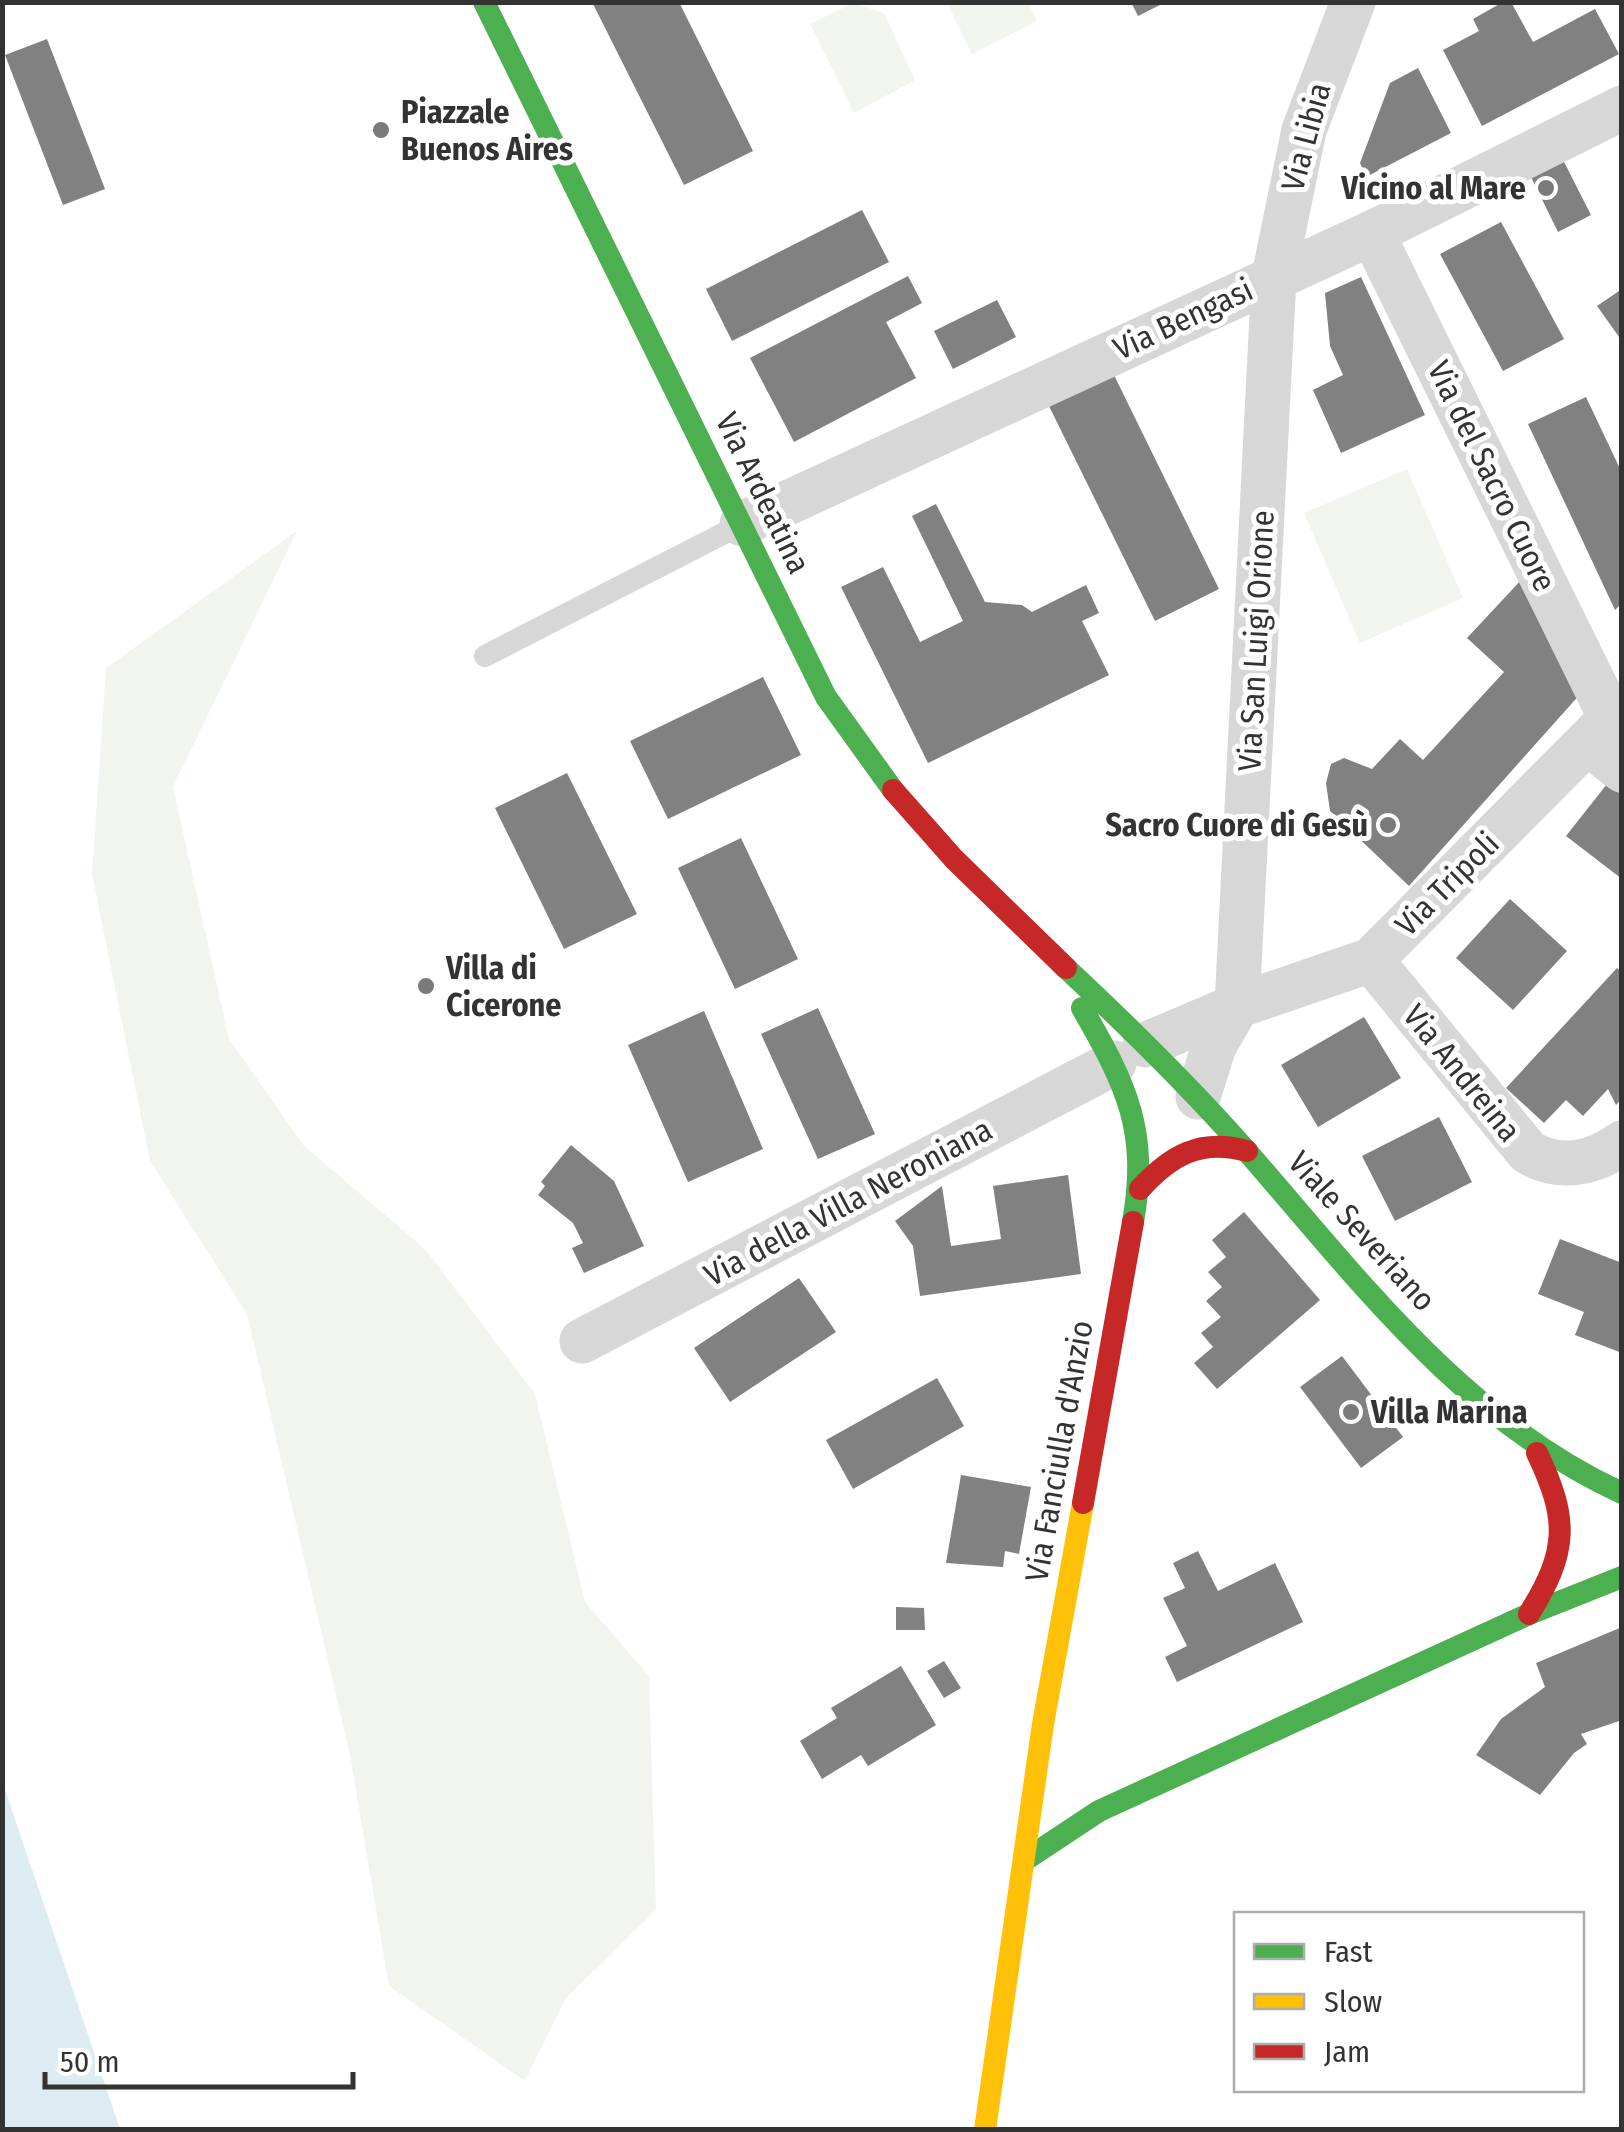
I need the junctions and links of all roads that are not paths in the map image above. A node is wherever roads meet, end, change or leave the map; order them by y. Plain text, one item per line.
1 (484, 2) edge
2 (1352, 2) edge
3 (1622, 108) edge
4 (1372, 233) junction
5 (1274, 276) junction
6 (742, 524) junction
7 (486, 656) dead end
8 (1610, 735) edge
9 (1371, 960) junction
10 (1056, 962) junction
11 (1237, 1006) junction
12 (1130, 1054) junction
13 (1198, 1097) junction
14 (1622, 1142) edge
15 (1248, 1151) junction
16 (1140, 1189) junction
17 (582, 1342) dead end
18 (1536, 1453) junction
19 (1622, 1494) edge
20 (1622, 1577) edge
21 (1529, 1614) junction
22 (1043, 1724) junction
23 (1066, 1756) dead end
24 (1102, 1785) dead end
25 (1126, 1798) junction
26 (1025, 1860) junction
27 (985, 2130) edge

1 - 6 main road, Via Ardeatina
2 - 5 street, Via Libia
3 - 4 street, Via Bengasi
4 - 5 street, Via Bengasi
4 - 8 street, Via del Sacro Cuore
5 - 6 street, Via Bengasi
5 - 11 street, Via San Luigi Orione
6 - 7 lane
6 - 10 main road, Via Ardeatina
8 - 9 street, Via Tripoli
9 - 11 street, Via Tripoli
9 - 14 street, Via Andreina
10 - 12 main road, Via Ardeatina
10 - 12 main road, Via Ardeatina
11 - 12 street, Via Tripoli
11 - 13 street
12 - 13 main road, Viale Severiano
12 - 16 main road, Via Fanciulla d'Anzio
12 - 17 street, Via della Villa Neroniana
13 - 15 main road, Viale Severiano
15 - 16 main road
15 - 18 main road, Viale Severiano
16 - 22 main road, Via Fanciulla d'Anzio
18 - 19 main road, Viale Severiano
18 - 21 main road, Viale Severiano
20 - 21 main road
21 - 25 main road
22 - 23 main road
22 - 26 main road, Via Fanciulla d'Anzio
24 - 25 main road
25 - 26 main road
26 - 27 main road, Via Fanciulla d'Anzio

